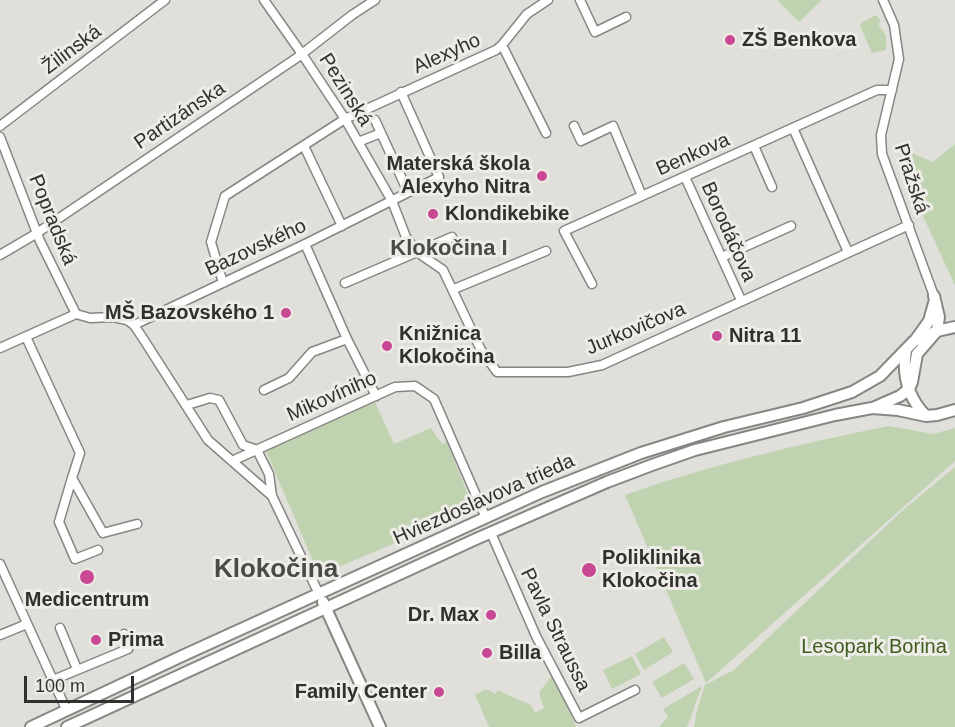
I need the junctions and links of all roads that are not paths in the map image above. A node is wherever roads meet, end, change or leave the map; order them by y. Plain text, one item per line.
1 (165, 0) edge
2 (264, 0) edge
3 (375, 0) edge
4 (548, 0) edge
5 (580, 0) edge
6 (883, 0) edge
7 (626, 17) dead end
8 (502, 45) junction
9 (302, 54) junction
10 (892, 90) junction
11 (401, 92) junction
12 (345, 119) junction
13 (375, 120) dead end
14 (0, 126) edge
15 (574, 126) dead end
16 (794, 128) junction
17 (381, 133) junction
18 (546, 133) dead end
19 (0, 137) edge
20 (358, 142) junction
21 (304, 146) junction
22 (754, 146) junction
23 (685, 177) junction
24 (772, 187) dead end
25 (408, 192) junction
26 (642, 196) junction
27 (392, 201) junction
28 (909, 225) junction
29 (342, 226) junction
30 (791, 226) dead end
31 (38, 232) junction
32 (452, 237) dead end
33 (305, 244) junction
34 (546, 251) dead end
35 (417, 252) junction
36 (848, 252) junction
37 (0, 255) edge
38 (722, 257) junction
39 (223, 283) junction
40 (345, 284) dead end
41 (592, 284) dead end
42 (454, 289) junction
43 (934, 296) junction
44 (741, 300) junction
45 (76, 314) junction
46 (955, 323) edge
47 (134, 325) junction
48 (955, 327) edge
49 (937, 331) junction
50 (26, 337) junction
51 (347, 339) junction
52 (910, 345) junction
53 (0, 348) edge
54 (909, 389) junction
55 (264, 390) dead end
56 (376, 396) junction
57 (187, 405) junction
58 (872, 408) junction
59 (955, 410) edge
60 (926, 416) junction
61 (257, 450) junction
62 (232, 461) junction
63 (72, 478) junction
64 (272, 496) junction
65 (486, 518) junction
66 (137, 524) dead end
67 (491, 532) junction
68 (98, 550) dead end
69 (0, 564) edge
70 (319, 594) junction
71 (325, 609) junction
72 (27, 624) junction
73 (60, 628) dead end
74 (124, 634) dead end
75 (0, 635) edge
76 (182, 656) junction
77 (76, 669) junction
78 (188, 670) junction
79 (53, 680) junction
80 (635, 690) dead end
81 (66, 709) junction
82 (71, 726) edge
83 (31, 727) edge
84 (380, 727) edge

1 - 14 street, Žilinská
2 - 9 street, Pezinská
3 - 9 street, Partizánska
4 - 8 street, Alexyho
5 - 7 street
6 - 10 street, Pražská
8 - 11 street, Alexyho
8 - 18 street
9 - 12 street, Pezinská
9 - 31 street, Partizánska
10 - 16 street, Benkova
10 - 28 street, Pražská
11 - 12 street, Alexyho
11 - 25 street, Bazovského
12 - 20 street, Pezinská
12 - 21 street, Alexyho
13 - 17 street
15 - 26 street
16 - 22 street, Benkova
16 - 36 street
17 - 20 street
17 - 25 street
19 - 31 street, Popradská
20 - 27 street, Pezinská
21 - 29 street
21 - 39 street, Alexyho
22 - 23 street, Benkova
22 - 24 street
23 - 26 street, Benkova
23 - 38 street, Borodáčova
25 - 27 street, Bazovského
26 - 41 street, Benkova
27 - 29 street, Bazovského
27 - 35 street, Jurkovičova
28 - 36 street, Jurkovičova
28 - 43 street, Pražská
29 - 33 street, Bazovského
30 - 38 street
31 - 37 street, Partizánska
31 - 45 street, Popradská
32 - 35 street
33 - 39 street, Bazovského
33 - 51 street
34 - 42 street
35 - 40 street
35 - 42 street, Jurkovičova
36 - 44 street, Jurkovičova
38 - 44 street, Borodáčova
39 - 47 street, Bazovského
42 - 44 street, Jurkovičova
43 - 46 street
43 - 49 street
43 - 52 street
45 - 47 street
45 - 50 street
47 - 57 street
48 - 49 street, Hviezdoslavova trieda
49 - 52 street, Hviezdoslavova trieda
49 - 54 street
50 - 53 street
50 - 63 street
51 - 55 street
51 - 56 street
52 - 54 street
52 - 65 street, Hviezdoslavova trieda
54 - 58 street
54 - 60 street
56 - 61 street, Mikovíniho
56 - 65 street, Mikovíniho
57 - 61 street
57 - 62 street
58 - 60 street, Hviezdoslavova trieda
58 - 67 street, Hviezdoslavova trieda
59 - 60 street, Hviezdoslavova trieda
61 - 62 street, Mikovíniho
61 - 64 street
62 - 64 street
63 - 66 street
63 - 68 street
64 - 70 street
65 - 67 street
65 - 70 street, Hviezdoslavova trieda
67 - 71 street, Hviezdoslavova trieda
67 - 80 street, Pavla Straussa
69 - 72 street
70 - 71 street
70 - 76 street, Hviezdoslavova trieda
71 - 78 street, Hviezdoslavova trieda
71 - 84 street
72 - 75 street
72 - 79 street
73 - 77 street
74 - 77 street
76 - 78 street
76 - 81 street, Hviezdoslavova trieda
77 - 79 street
78 - 82 street, Hviezdoslavova trieda
79 - 81 street
81 - 82 street
81 - 83 street, Hviezdoslavova trieda

